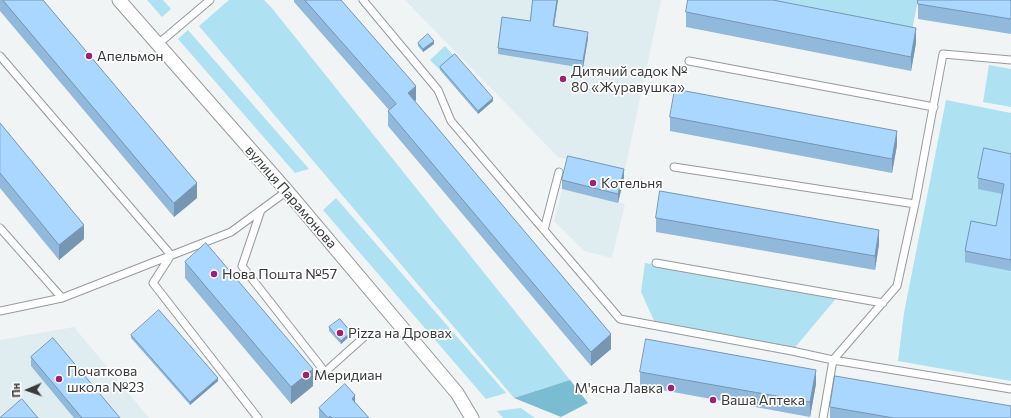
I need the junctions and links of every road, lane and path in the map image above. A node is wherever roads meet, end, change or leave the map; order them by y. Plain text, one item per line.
1 (119, 0) edge
2 (210, 0) edge
3 (363, 0) edge
4 (158, 44) junction
5 (0, 56) edge
6 (1011, 60) edge
7 (689, 61) dead end
8 (934, 107) junction
9 (674, 167) dead end
10 (559, 172) dead end
11 (287, 191) junction
12 (915, 204) junction
13 (261, 210) junction
14 (0, 228) edge
15 (544, 230) junction
16 (171, 255) junction
17 (656, 263) dead end
18 (62, 298) junction
19 (883, 303) junction
20 (0, 311) edge
21 (363, 338) dead end
22 (833, 360) junction
23 (1011, 389) edge
24 (258, 418) edge
25 (472, 418) edge
26 (823, 418) edge

1 - 4 street, вулиця Парамонова
2 - 4 lane
3 - 15 lane
4 - 11 street, вулиця Парамонова
5 - 16 lane
6 - 8 lane
7 - 8 lane
8 - 12 lane
9 - 12 lane
10 - 15 lane
11 - 13 lane
11 - 25 street, вулиця Парамонова
12 - 19 lane
13 - 16 lane
13 - 21 lane
14 - 18 lane
15 - 22 lane
16 - 18 lane
16 - 24 lane
17 - 19 lane
18 - 20 lane
19 - 22 lane
22 - 23 lane
22 - 26 lane

